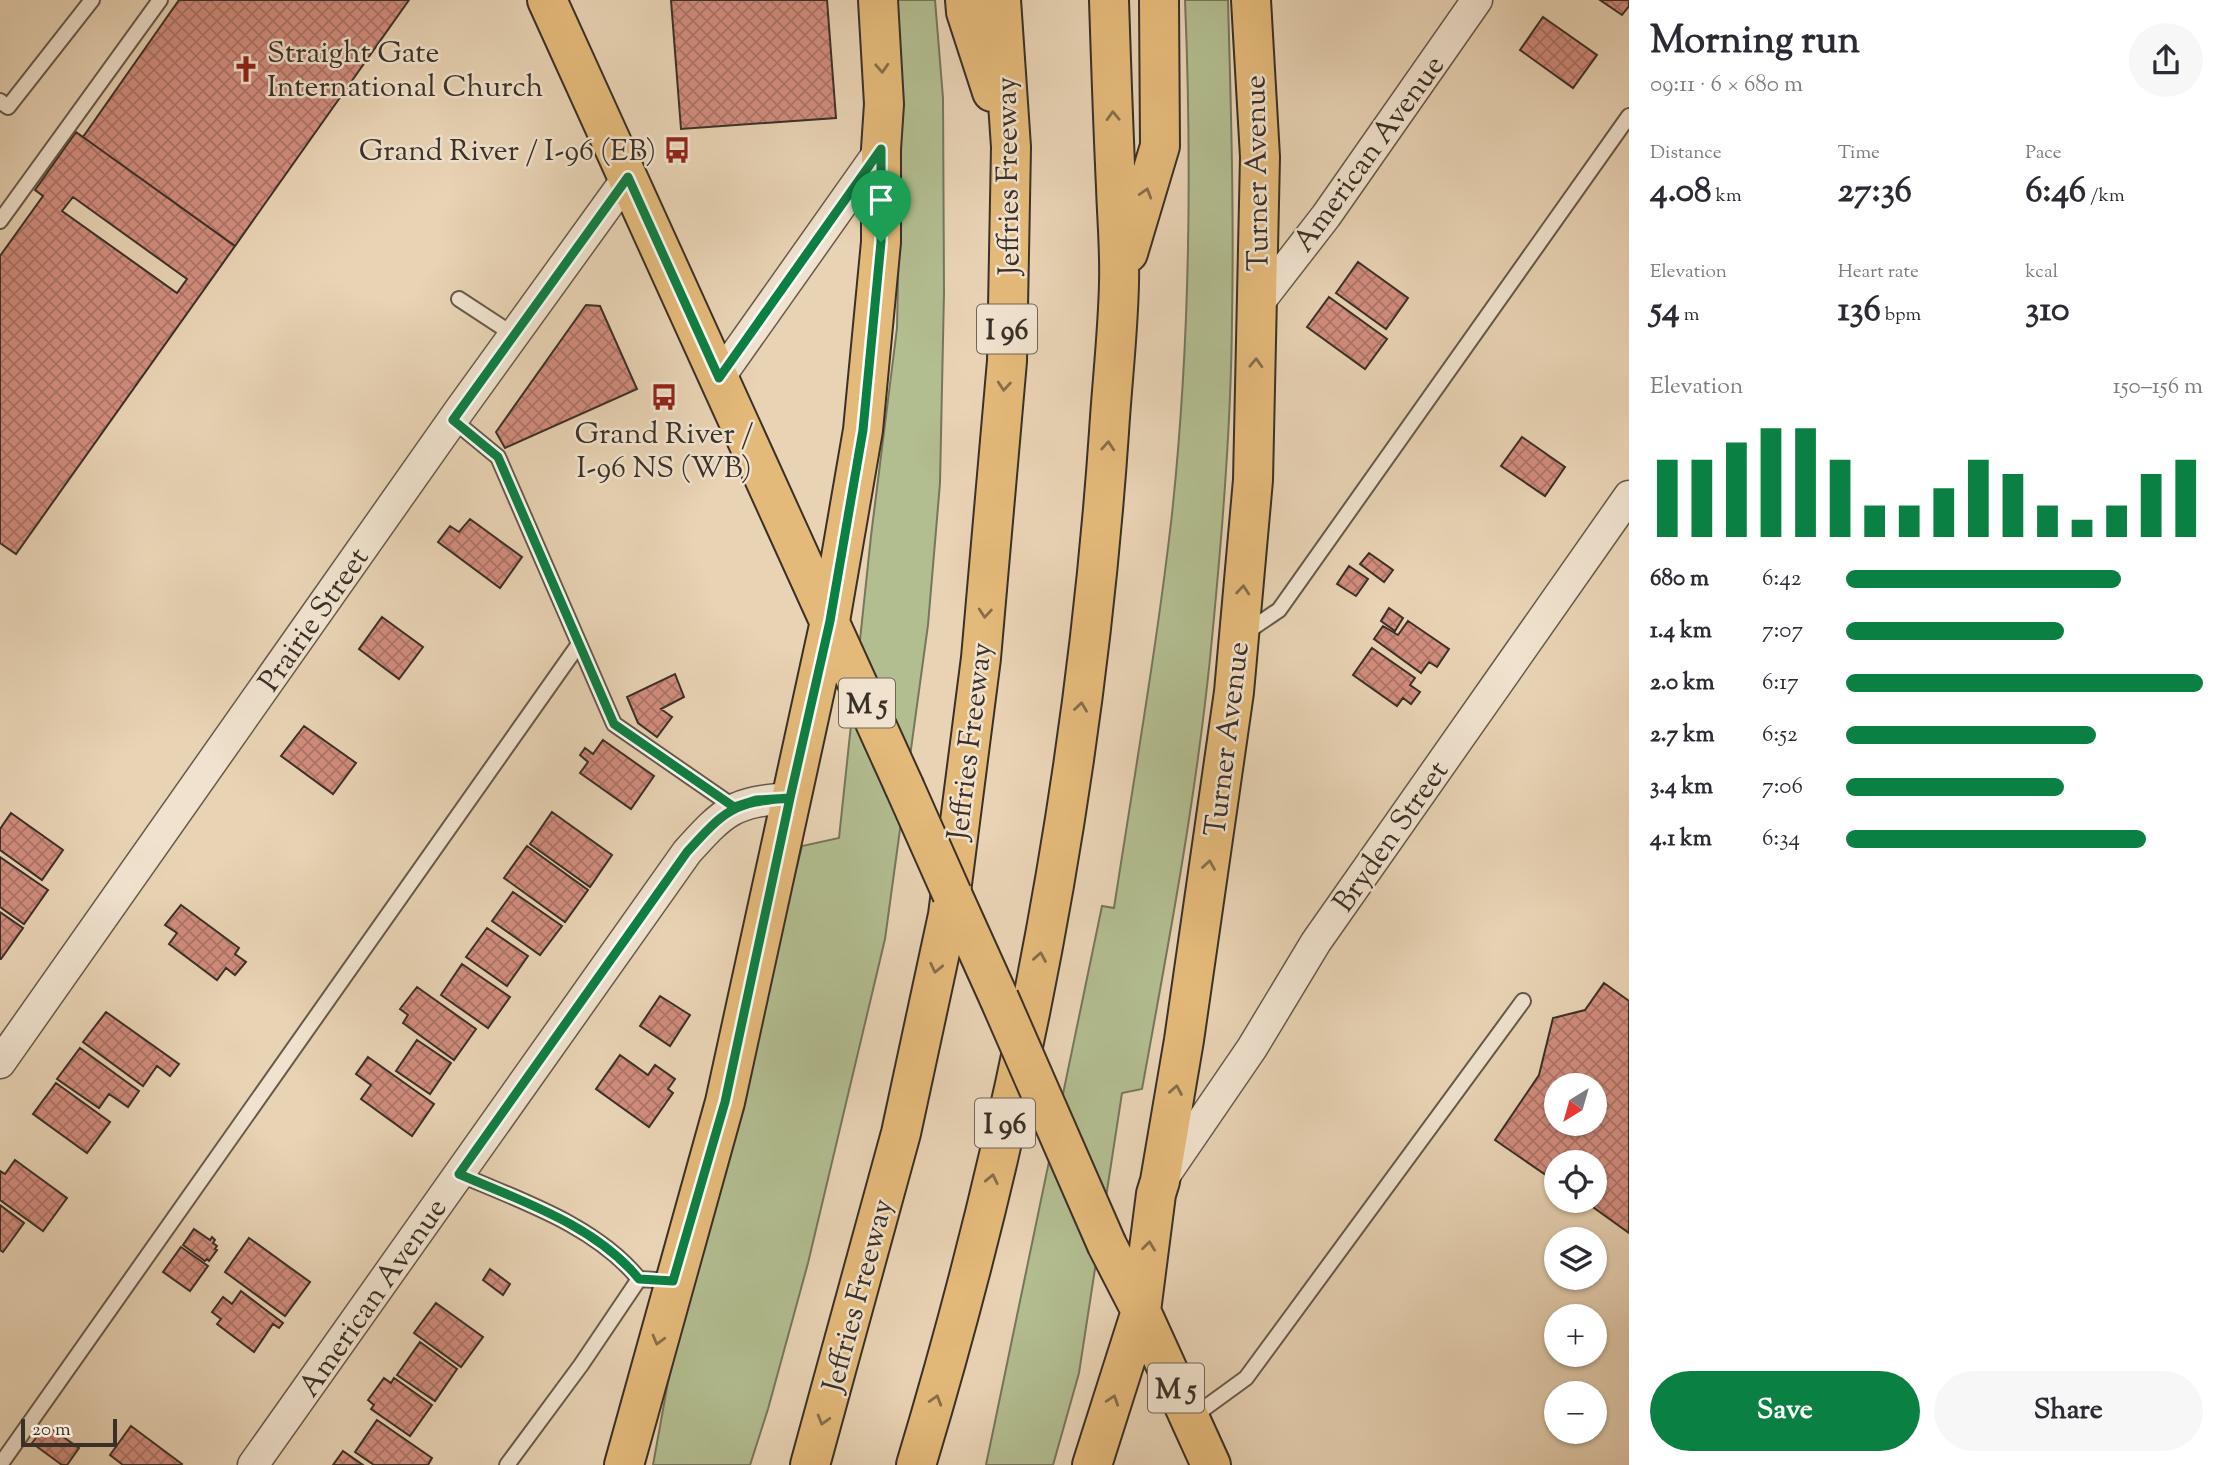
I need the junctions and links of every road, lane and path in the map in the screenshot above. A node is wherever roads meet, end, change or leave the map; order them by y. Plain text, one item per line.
1 (92, 0) edge
2 (160, 0) edge
3 (547, 0) edge
4 (878, 0) edge
5 (965, 0) edge
6 (1000, 0) edge
7 (1109, 0) edge
8 (1159, 0) edge
9 (1251, 0) edge
10 (1477, 0) edge
11 (0, 101) edge
12 (1629, 116) edge
13 (1011, 147) junction
14 (881, 149) junction
15 (628, 177) junction
16 (0, 221) edge
17 (1119, 282) junction
18 (459, 299) dead end
19 (1258, 305) junction
20 (514, 335) junction
21 (719, 378) junction
22 (453, 420) junction
23 (1629, 496) edge
24 (830, 621) junction
25 (1238, 637) junction
26 (579, 644) junction
27 (790, 798) junction
28 (734, 807) junction
29 (1523, 1001) dead end
30 (0, 1063) edge
31 (459, 1174) junction
32 (1160, 1181) junction
33 (656, 1280) junction
34 (1141, 1311) junction
35 (1190, 1419) junction
36 (0, 1465) edge
37 (253, 1465) edge
38 (507, 1465) edge
39 (624, 1465) edge
40 (810, 1465) edge
41 (916, 1465) edge
42 (1092, 1465) edge
43 (1211, 1465) edge

1 - 11 lane
2 - 16 lane
3 - 15 main road, M 5
4 -> 14 main road
5 - 13 main road
6 - 13 main road, Jeffries Freeway / I 96
17 -> 7 main road, I 96
17 -> 8 main road
9 - 19 main road, Turner Avenue
10 - 19 street, American Avenue
12 - 25 lane
13 -> 40 main road, Jeffries Freeway / I 96
14 - 21 street
14 - 24 main road
15 - 20 street, Prairie Street
15 - 21 main road, M 5
41 -> 17 main road, I 96
18 - 20 lane
25 -> 19 main road, Turner Avenue
20 - 22 street, Prairie Street
21 - 24 main road, M 5
22 - 26 lane
22 - 30 street, Prairie Street
23 - 32 street, Bryden Street
24 - 27 main road
24 - 34 main road, M 5, bridge
32 -> 25 main road, Turner Avenue
26 - 28 lane
26 - 36 lane
27 - 28 street, American Avenue
27 - 33 main road
28 - 31 street, American Avenue
29 - 35 lane
31 - 33 lane
31 - 37 street, American Avenue
34 -> 32 main road, Turner Avenue
33 - 38 lane
33 -> 39 main road
34 - 35 main road, M 5
42 -> 34 main road, Turner Avenue
35 - 43 main road, M 5

